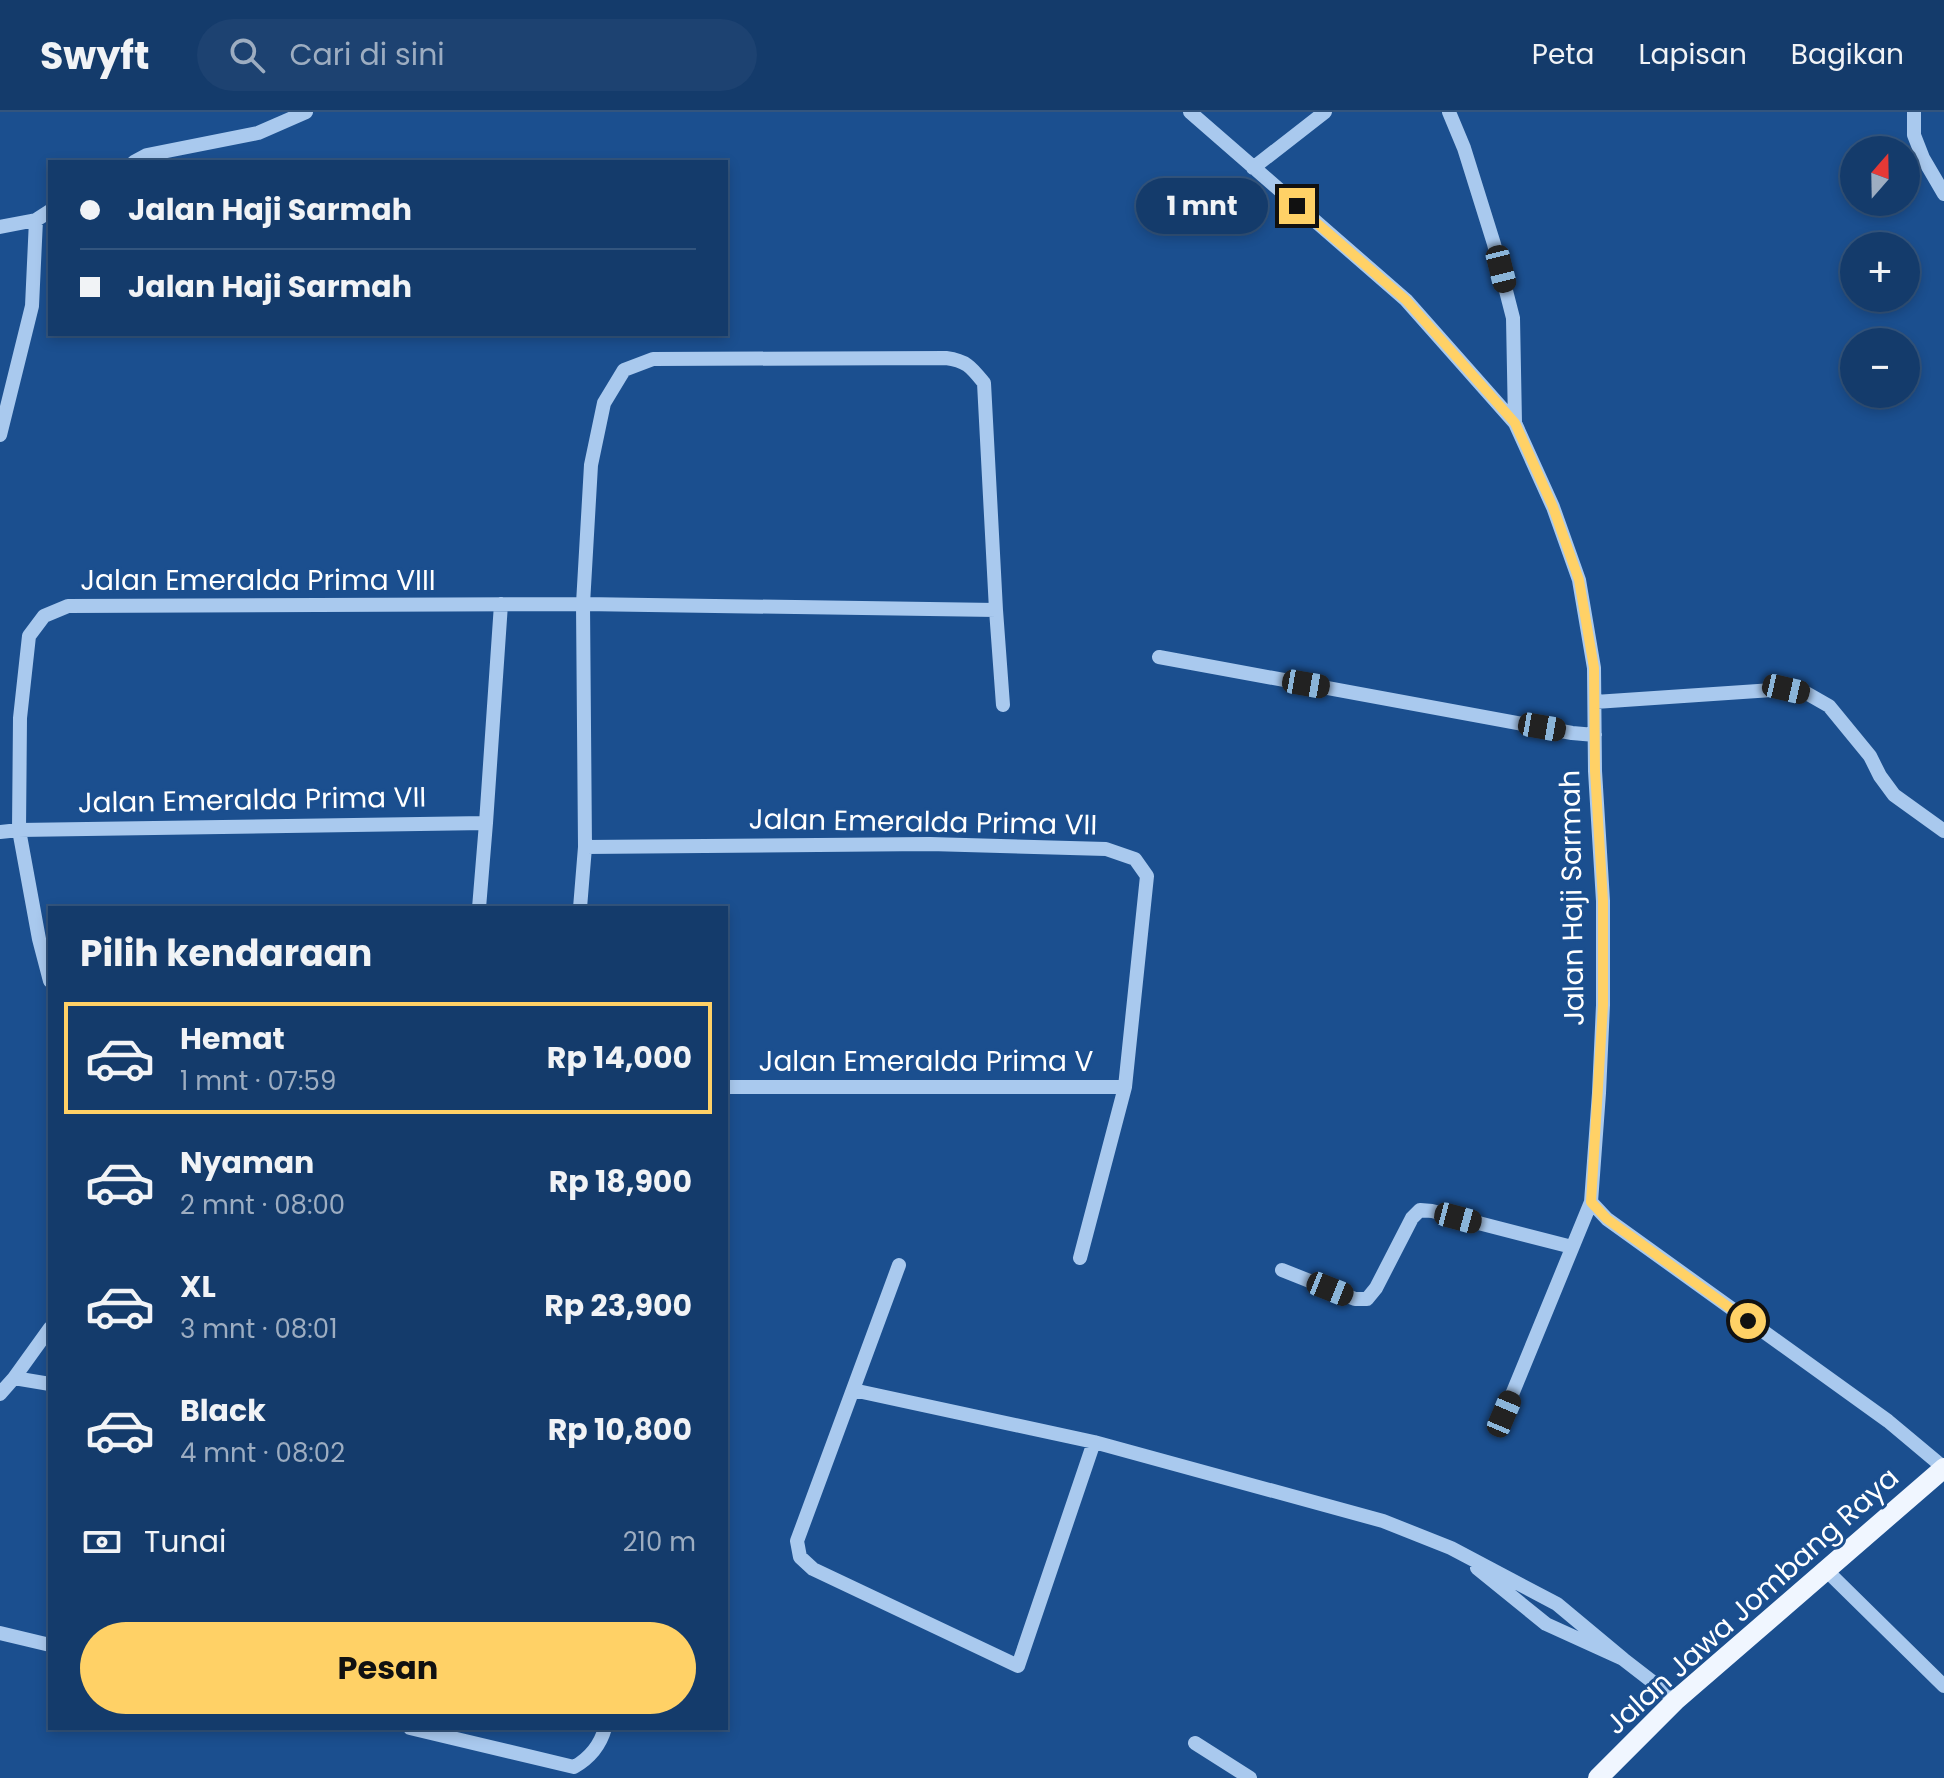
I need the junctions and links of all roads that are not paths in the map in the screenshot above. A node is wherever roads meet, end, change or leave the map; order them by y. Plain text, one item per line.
1 (306, 112) edge
2 (1190, 112) edge
3 (1325, 112) edge
4 (1449, 112) edge
5 (1914, 112) edge
6 (138, 160) edge
7 (1253, 168) junction
8 (1944, 194) edge
9 (48, 212) edge
10 (36, 220) junction
11 (0, 227) edge
12 (1515, 423) junction
13 (0, 435) edge
14 (501, 604) junction
15 (583, 604) junction
16 (996, 610) junction
17 (1159, 657) dead end
18 (1595, 702) junction
19 (1003, 705) dead end
20 (1595, 735) junction
21 (486, 823) junction
22 (19, 830) junction
23 (1944, 831) edge
24 (0, 832) edge
25 (585, 847) junction
26 (479, 906) edge
27 (580, 906) edge
28 (48, 973) edge
29 (728, 1087) edge
30 (1125, 1087) junction
31 (1591, 1202) junction
32 (1572, 1247) junction
33 (1080, 1258) dead end
34 (899, 1265) dead end
35 (1282, 1270) dead end
36 (48, 1331) edge
37 (14, 1378) junction
38 (48, 1384) edge
39 (853, 1390) junction
40 (0, 1394) edge
41 (1504, 1414) dead end
42 (1094, 1442) junction
43 (1944, 1468) edge
44 (1451, 1548) junction
45 (1827, 1571) junction
46 (0, 1633) edge
47 (48, 1645) edge
48 (1623, 1659) junction
49 (1944, 1686) edge
50 (1676, 1700) junction
51 (418, 1730) edge
52 (604, 1730) edge
53 (1195, 1743) dead end
54 (1250, 1778) edge
55 (1598, 1778) edge

1 - 6 street
2 - 7 street, Jalan Haji Sarmah
3 - 7 street
4 - 12 street
5 - 8 street
7 - 12 street, Jalan Haji Sarmah
9 - 10 street
10 - 11 street
10 - 13 street
12 - 18 street, Jalan Haji Sarmah
14 - 15 street, Jalan Emeralda Prima VIII
14 - 21 street
14 - 22 street, Jalan Emeralda Prima VIII
15 - 16 street, Jalan Emeralda Prima VIII
15 - 16 street
15 - 25 street
16 - 19 street
17 - 20 street
18 - 20 street, Jalan Haji Sarmah
18 - 23 street
20 - 31 street, Jalan Haji Sarmah
21 - 22 street, Jalan Emeralda Prima VII
21 - 26 street
22 - 24 street, Jalan Emeralda Prima VII
22 - 28 street, Jalan Emeralda Prima VIII
25 - 27 street
25 - 30 street, Jalan Emeralda Prima VII
29 - 30 street, Jalan Emeralda Prima V
30 - 33 street, Jalan Emeralda Prima VII
31 - 32 street, Jalan Haji Sarmah
31 - 43 street
32 - 35 street
32 - 41 street, Jalan Haji Sarmah
34 - 39 street
36 - 37 street
37 - 38 street
37 - 40 street
39 - 42 street
39 - 42 street
42 - 44 street
43 - 45 main road, Jalan Jawa Jombang Raya
44 - 48 street
44 - 48 street
45 - 49 street
45 - 50 main road, Jalan Jawa Jombang Raya
46 - 47 street
48 - 50 street
50 - 55 main road, Jalan Jawa Jombang Raya
51 - 52 street
53 - 54 street

